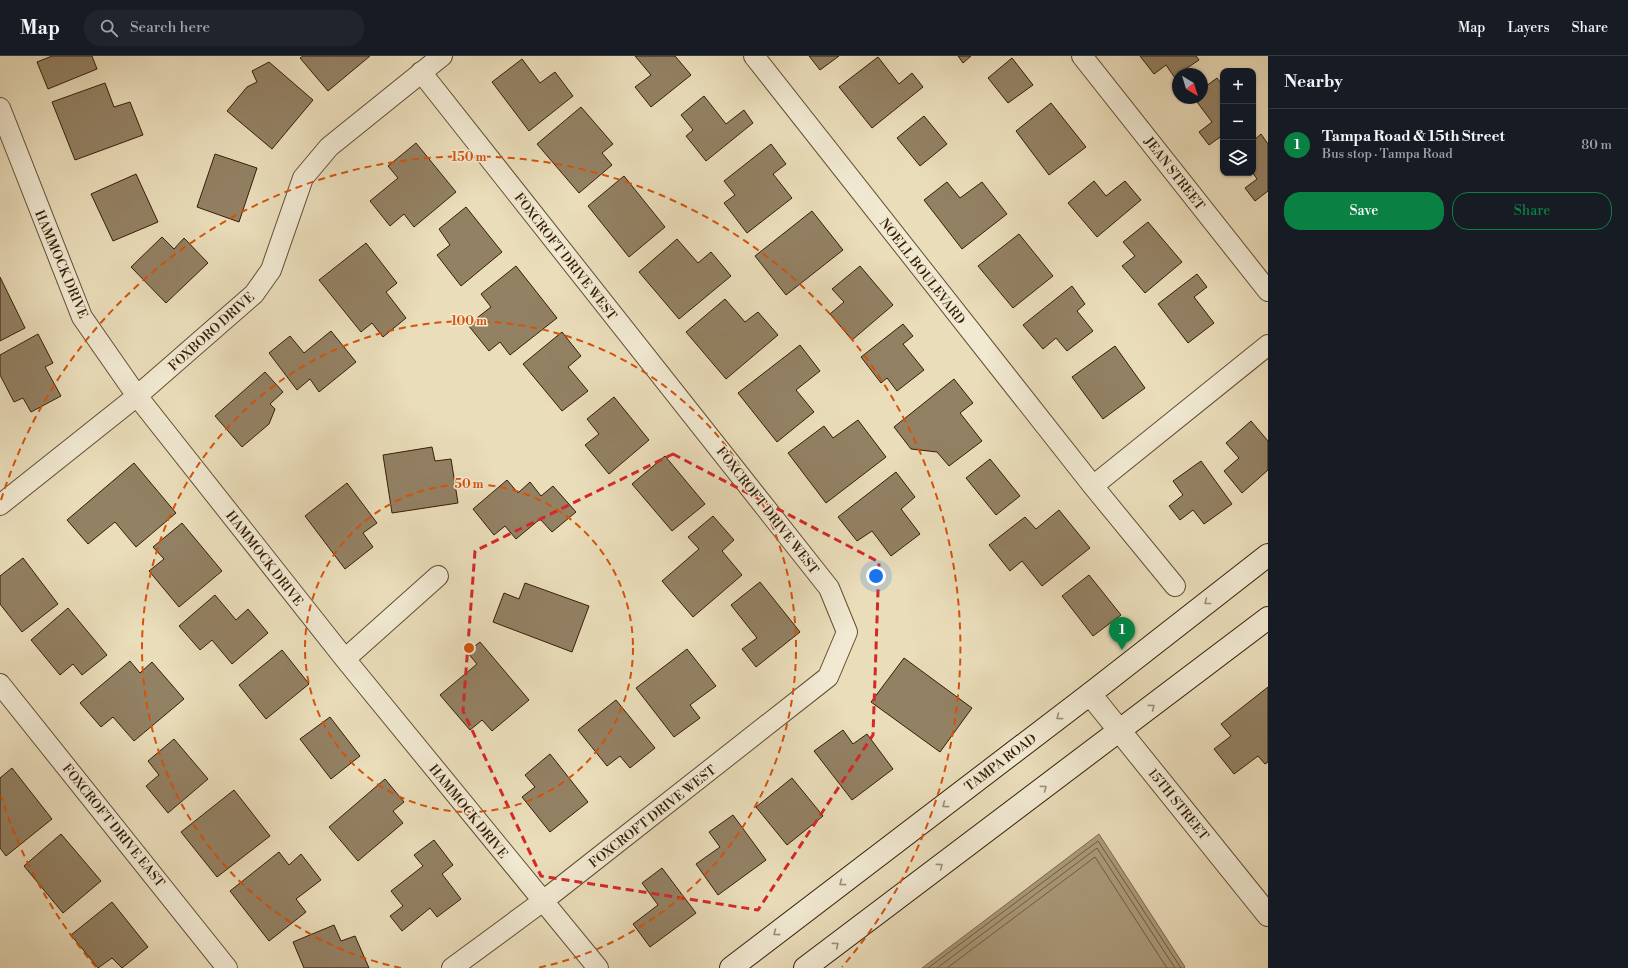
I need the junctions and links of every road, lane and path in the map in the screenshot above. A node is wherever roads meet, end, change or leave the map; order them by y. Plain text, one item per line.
1 (442, 56) edge
2 (754, 56) edge
3 (1082, 56) edge
4 (421, 72) junction
5 (0, 108) edge
6 (1268, 291) edge
7 (1268, 345) edge
8 (137, 396) junction
9 (1093, 486) junction
10 (0, 505) edge
11 (1268, 555) edge
12 (438, 576) dead end
13 (1175, 586) dead end
14 (1268, 618) edge
15 (345, 659) junction
16 (0, 684) edge
17 (1090, 694) junction
18 (1120, 731) junction
19 (543, 901) junction
20 (1268, 915) edge
21 (227, 968) edge
22 (452, 968) edge
23 (598, 968) edge
24 (731, 968) edge
25 (805, 968) edge

1 - 4 street, FOXBORO DRIVE
2 - 9 street, NOELL BOULEVARD
3 - 6 street, JEAN STREET
4 - 8 street, FOXBORO DRIVE
4 - 19 street, FOXCROFT DRIVE WEST
5 - 8 street, HAMMOCK DRIVE
7 - 9 street
8 - 10 street, FOXBORO DRIVE
8 - 15 street, HAMMOCK DRIVE
9 - 13 street, NOELL BOULEVARD
11 -> 17 main road, TAMPA ROAD
12 - 15 street
18 -> 14 main road
15 - 19 street, HAMMOCK DRIVE
16 - 21 street, FOXCROFT DRIVE EAST
17 - 18 main road, 15TH STREET
17 -> 24 main road, TAMPA ROAD
18 - 20 main road, 15TH STREET
25 -> 18 main road
19 - 22 street
19 - 23 street, HAMMOCK DRIVE

